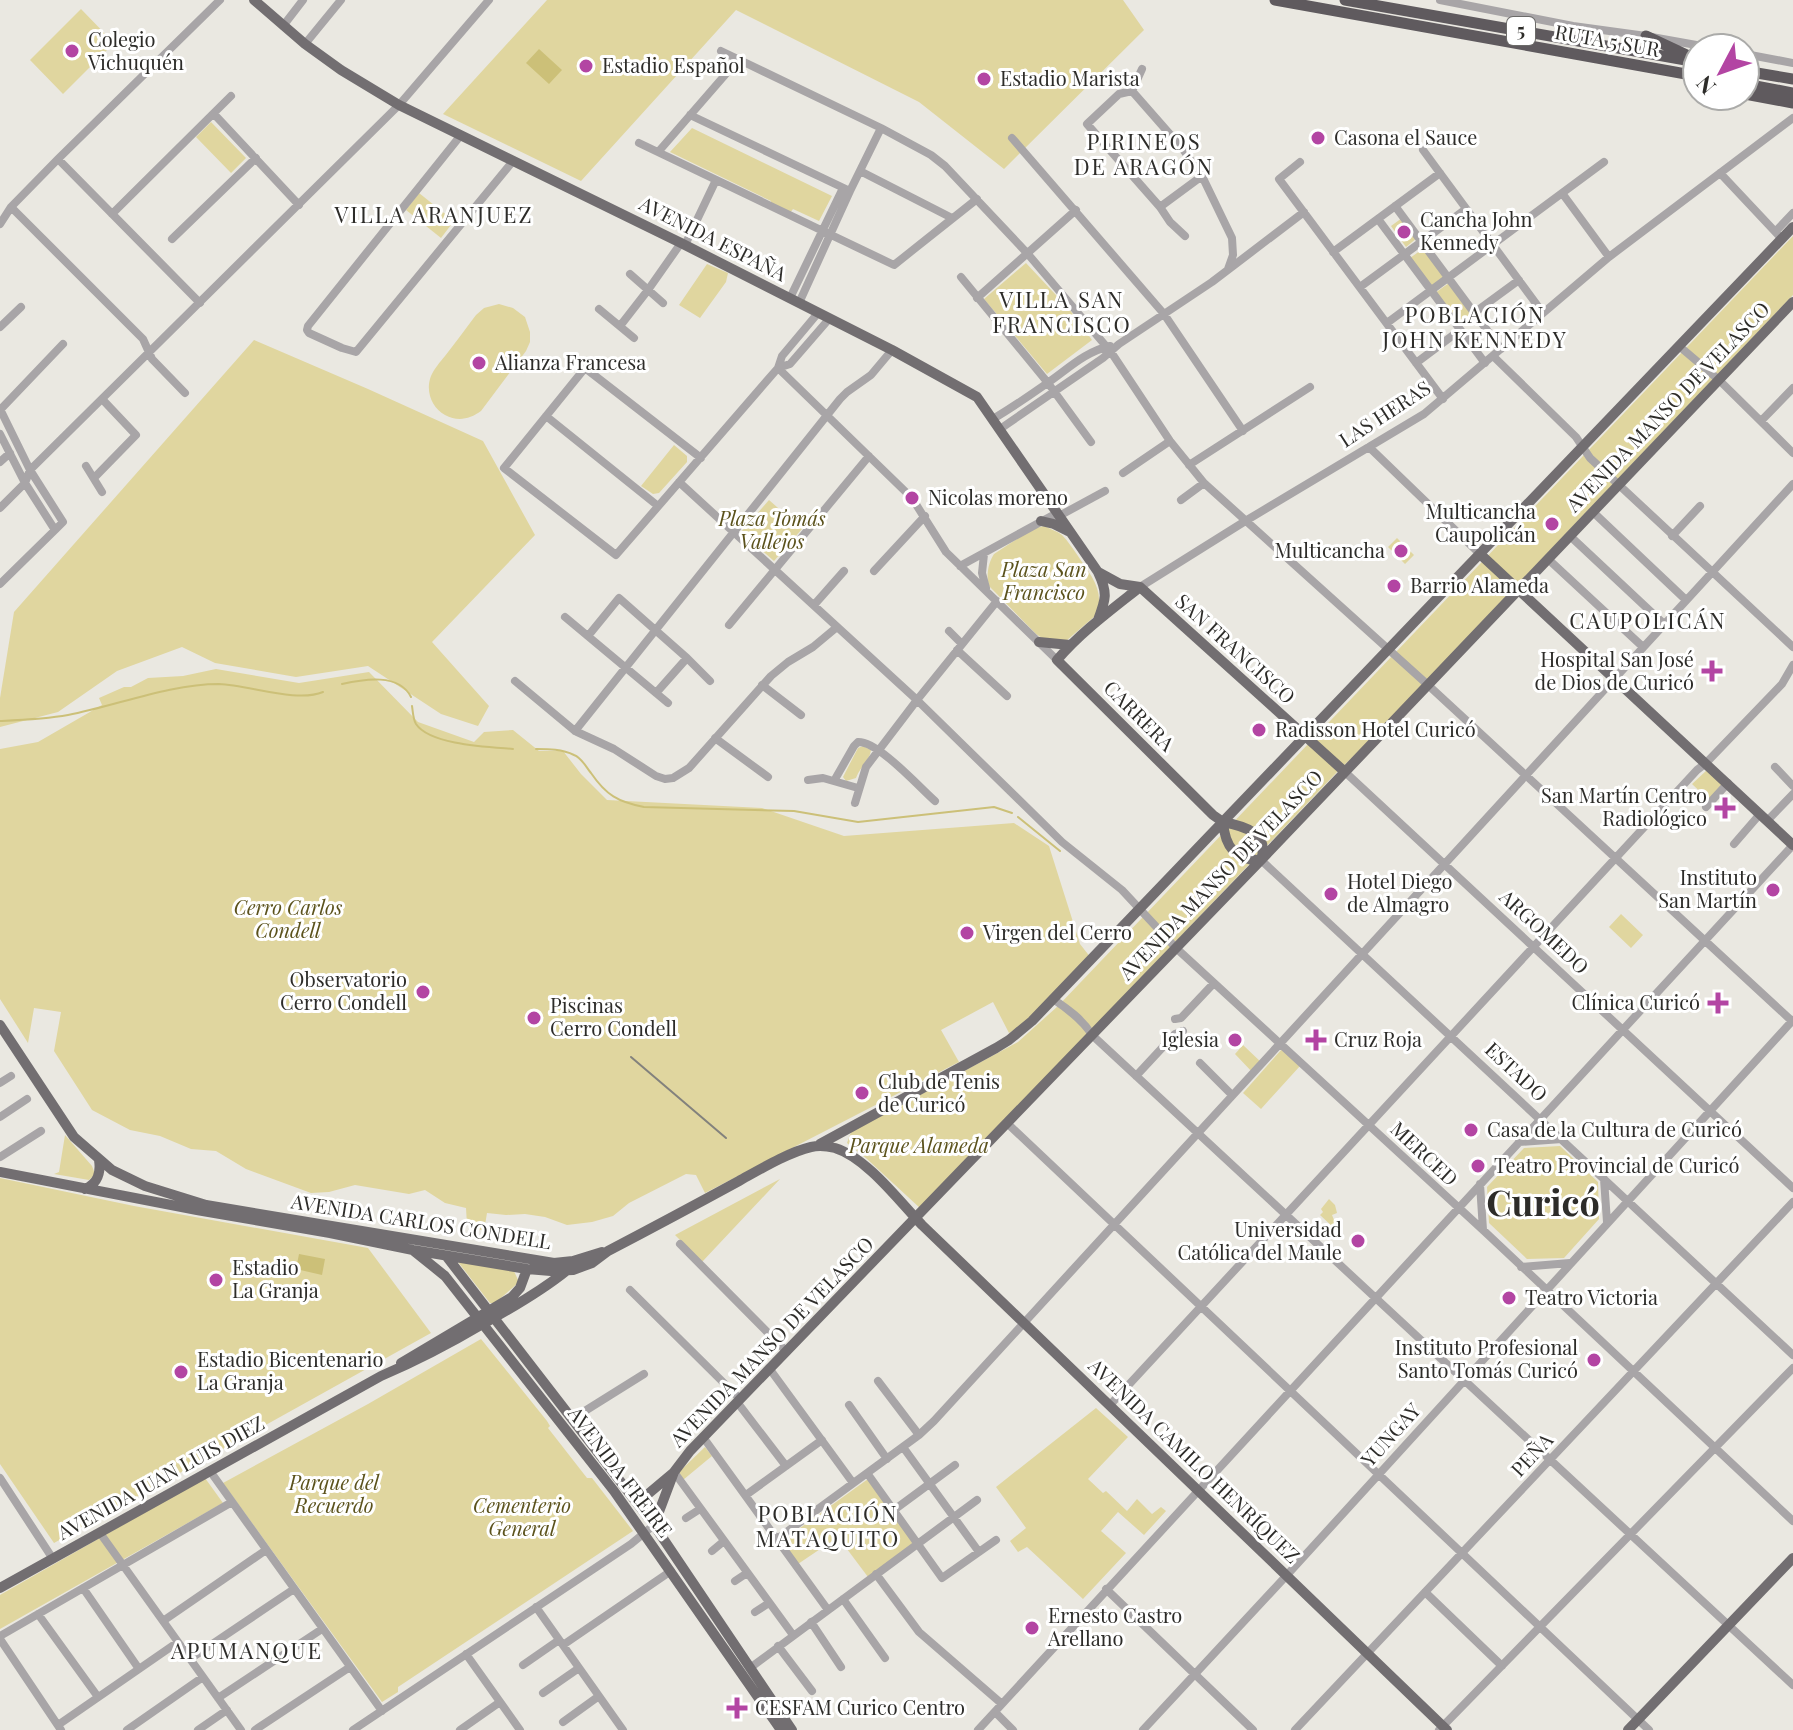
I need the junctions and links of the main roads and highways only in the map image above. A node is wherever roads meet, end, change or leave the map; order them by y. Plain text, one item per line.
1 (254, 0) edge
2 (1275, 0) edge
3 (1345, 0) edge
4 (1646, 36) road end
5 (1681, 53) edge
6 (1681, 58) edge
7 (1681, 74) edge
8 (1761, 74) edge
9 (1793, 79) edge
10 (1761, 87) edge
11 (1793, 93) edge
12 (1761, 97) edge
13 (1793, 103) edge
14 (1793, 227) edge
15 (1793, 302) edge
16 (1041, 521) road end
17 (1070, 532) junction
18 (1480, 554) junction
19 (1098, 572) junction
20 (1140, 587) junction
21 (1519, 590) junction
22 (1098, 620) junction
23 (1039, 642) road end
24 (1070, 645) junction
25 (1057, 660) joint
26 (1305, 737) junction
27 (1345, 772) junction
28 (1223, 822) junction
29 (1793, 845) edge
30 (1261, 860) junction
31 (0, 1025) edge
32 (850, 1127) junction
33 (814, 1146) junction
34 (841, 1150) junction
35 (99, 1160) junction
36 (0, 1172) edge
37 (85, 1189) junction
38 (916, 1218) junction
39 (433, 1243) junction
40 (413, 1250) junction
41 (608, 1251) junction
42 (447, 1257) junction
43 (541, 1261) junction
44 (527, 1269) junction
45 (566, 1271) junction
46 (492, 1314) junction
47 (480, 1321) junction
48 (674, 1472) junction
49 (634, 1499) junction
50 (654, 1525) junction
51 (1793, 1558) edge
52 (0, 1588) edge
53 (1443, 1729) edge
54 (781, 1730) edge
55 (792, 1730) edge
56 (1628, 1730) edge

1 - 17 main road, AVENIDA ESPAÑA
2 - 7 highway, RUTA 5 SUR / 5
3 - 6 highway, RUTA 5 SUR / 5
4 - 5 highway
8 - 9 highway
10 - 11 highway
12 - 13 highway
14 - 18 main road, AVENIDA MANSO DE VELASCO
15 - 21 main road, AVENIDA MANSO DE VELASCO
16 - 17 main road
17 - 19 main road, AVENIDA ESPAÑA
18 - 21 main road
18 - 26 main road, AVENIDA MANSO DE VELASCO
19 - 20 main road
19 - 22 main road, AVENIDA ESPAÑA
20 - 22 main road, LAS HERAS
20 - 26 main road, SAN FRANCISCO
21 - 27 main road, AVENIDA MANSO DE VELASCO
21 - 29 main road
22 - 24 main road, LAS HERAS
23 - 24 main road
24 - 25 main road, LAS HERAS
25 - 28 main road, CARRERA
26 - 27 main road, ARGOMEDO
26 - 28 main road, AVENIDA MANSO DE VELASCO
27 - 30 main road, AVENIDA MANSO DE VELASCO
28 - 30 main road, CARRERA
28 - 30 main road, ESTADO
28 - 32 main road, AVENIDA MANSO DE VELASCO
30 - 38 main road, AVENIDA MANSO DE VELASCO
31 - 35 main road, AVENIDA CARLOS CONDELL
32 - 33 main road, AVENIDA MANSO DE VELASCO
32 - 34 main road
33 - 34 main road
33 - 41 main road, AVENIDA MANSO DE VELASCO
34 - 38 main road, AVENIDA CAMILO HENRÍQUEZ
35 - 37 main road
35 - 39 main road, AVENIDA CARLOS CONDELL
36 - 37 main road, AVENIDA CARLOS CONDELL
37 - 40 main road, AVENIDA CARLOS CONDELL
38 - 48 main road, AVENIDA MANSO DE VELASCO
38 - 53 main road, AVENIDA CAMILO HENRÍQUEZ
39 - 42 main road, AVENIDA FREIRE
39 - 43 main road, AVENIDA CARLOS CONDELL
40 - 42 main road, AVENIDA CARLOS CONDELL
40 - 47 main road, AVENIDA FREIRE
41 - 43 main road, AVENIDA CARLOS CONDELL
41 - 45 main road, AVENIDA CARLOS CONDELL
42 - 44 main road, AVENIDA CARLOS CONDELL
42 - 46 main road, AVENIDA FREIRE
43 - 44 main road
44 - 45 main road, AVENIDA CARLOS CONDELL
44 - 46 main road, AVENIDA JUAN LUIS DIEZ
45 - 46 main road, AVENIDA JUAN LUIS DIEZ
46 - 47 main road, AVENIDA JUAN LUIS DIEZ
46 - 49 main road, AVENIDA FREIRE
47 - 52 main road, AVENIDA JUAN LUIS DIEZ
47 - 54 main road, AVENIDA FREIRE
48 - 49 main road, AVENIDA MANSO DE VELASCO
48 - 50 main road, AVENIDA MANSO DE VELASCO
49 - 50 main road, AVENIDA FREIRE
50 - 55 main road, AVENIDA FREIRE
51 - 56 main road

